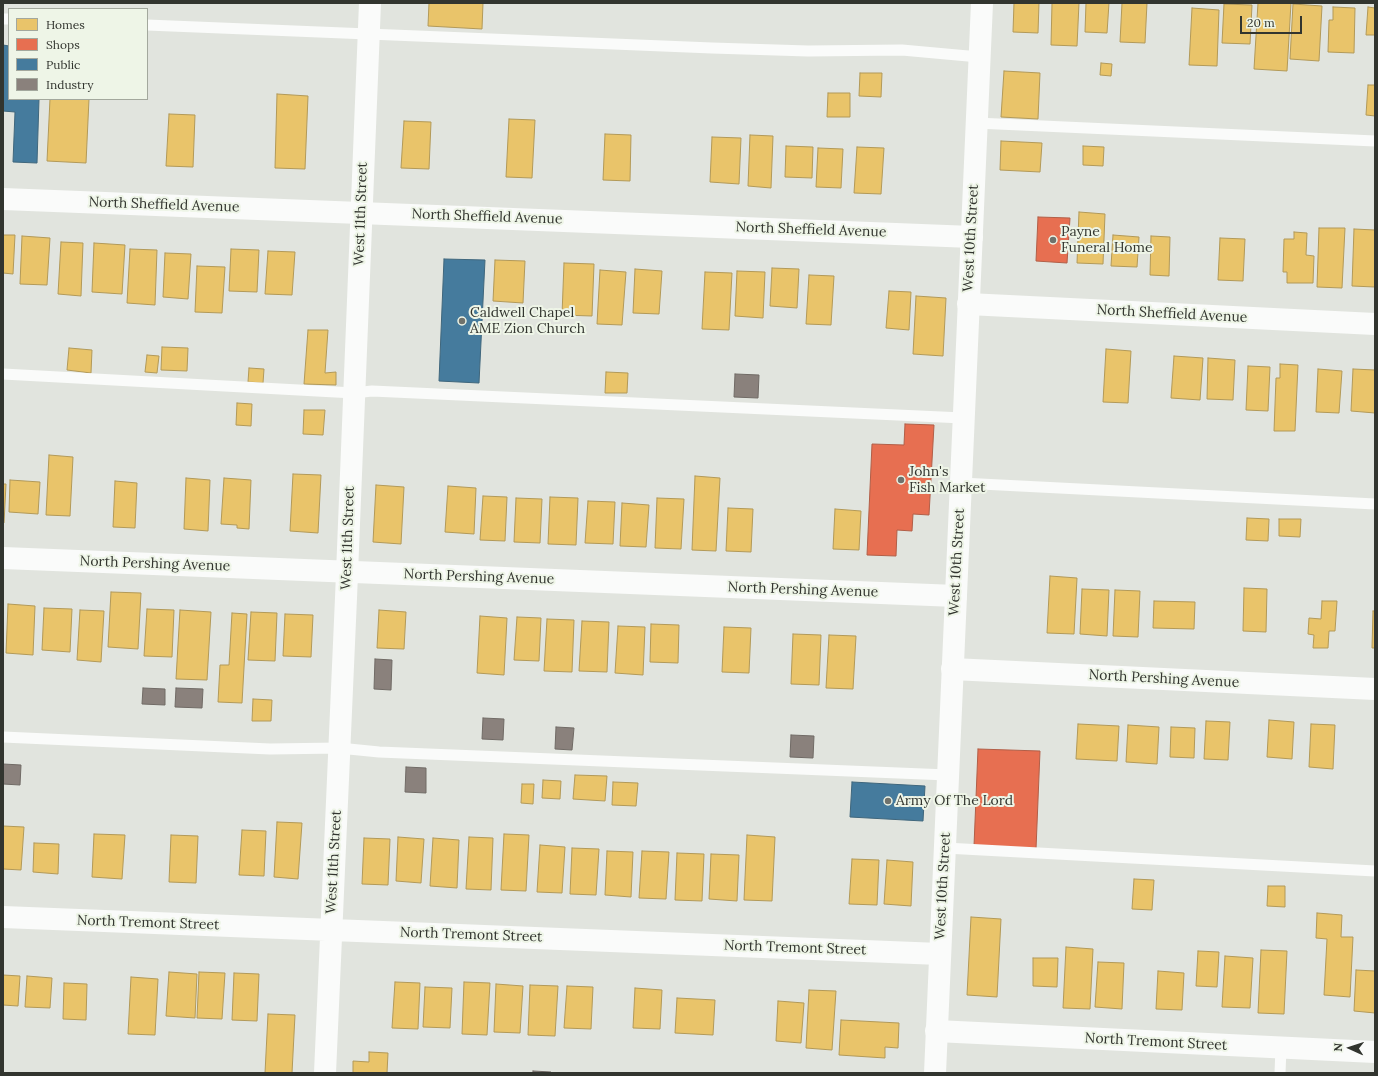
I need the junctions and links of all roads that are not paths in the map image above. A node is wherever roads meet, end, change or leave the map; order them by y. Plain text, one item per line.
1 (370, 3) edge
2 (982, 3) edge
3 (148, 24) edge
4 (369, 33) junction
5 (979, 57) junction
6 (976, 123) junction
7 (1375, 141) edge
8 (3, 199) edge
9 (361, 212) junction
10 (972, 236) junction
11 (968, 304) junction
12 (1375, 324) edge
13 (3, 374) edge
14 (354, 394) junction
15 (963, 418) junction
16 (961, 483) junction
17 (1375, 504) edge
18 (3, 558) edge
19 (347, 572) junction
20 (956, 596) junction
21 (952, 669) junction
22 (1375, 689) edge
23 (3, 737) edge
24 (339, 748) junction
25 (948, 774) junction
26 (945, 848) junction
27 (1375, 871) edge
28 (3, 917) edge
29 (331, 930) junction
30 (940, 954) junction
31 (936, 1031) junction
32 (1281, 1048) junction
33 (1375, 1052) edge
34 (325, 1073) edge
35 (935, 1073) edge
36 (1280, 1073) edge

1 - 4 street, West 11th Street
2 - 5 street, West 10th Street
3 - 4 lane
4 - 5 lane
4 - 9 street, West 11th Street
5 - 6 street, West 10th Street
6 - 7 lane
6 - 10 street, West 10th Street
8 - 9 street, North Sheffield Avenue
9 - 10 street, North Sheffield Avenue
9 - 14 street, West 11th Street
10 - 11 street, West 10th Street
11 - 12 street, North Sheffield Avenue
11 - 15 street, West 10th Street
13 - 14 lane
14 - 15 lane
14 - 19 street, West 11th Street
15 - 16 street, West 10th Street
16 - 17 lane
16 - 20 street, West 10th Street
18 - 19 street, North Pershing Avenue
19 - 20 street, North Pershing Avenue
19 - 24 street, West 11th Street
20 - 21 street, West 10th Street
21 - 22 street, North Pershing Avenue
21 - 25 street, West 10th Street
23 - 24 lane
24 - 25 lane
24 - 29 street, West 11th Street
25 - 26 street, West 10th Street
26 - 27 lane
26 - 30 street, West 10th Street
28 - 29 street, North Tremont Street
29 - 30 street, North Tremont Street
29 - 34 street, West 11th Street
30 - 31 street, West 10th Street
31 - 32 street, North Tremont Street
31 - 35 street, West 10th Street
32 - 33 street, North Tremont Street
32 - 36 lane

